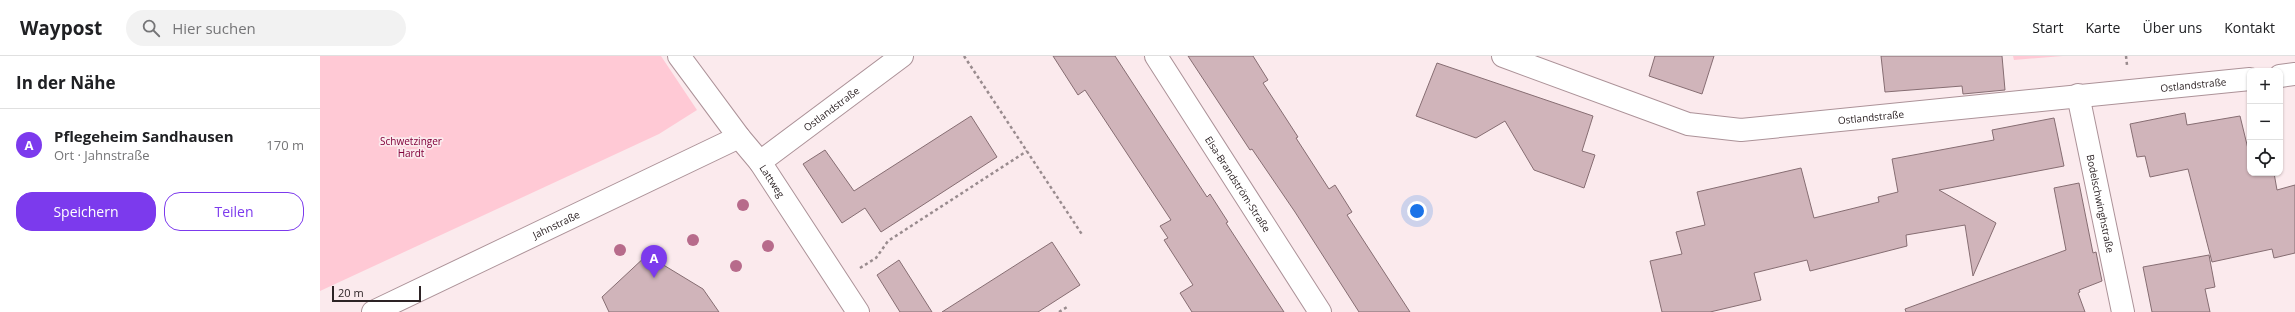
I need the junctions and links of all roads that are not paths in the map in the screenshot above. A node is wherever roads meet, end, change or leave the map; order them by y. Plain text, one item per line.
1 (680, 56) edge
2 (902, 56) edge
3 (1156, 56) edge
4 (1504, 56) edge
5 (2295, 74) edge
6 (2283, 76) edge
7 (2247, 79) edge
8 (2078, 95) junction
9 (739, 137) junction
10 (760, 162) junction
11 (373, 312) edge
12 (858, 312) edge
13 (1320, 312) edge
14 (2124, 312) edge

1 - 9 street, Lattweg
2 - 10 street, Ostlandstraße
3 - 13 street, Elsa-Brandström-Straße
4 - 8 street, Ostlandstraße
5 - 6 street
7 - 8 street, Ostlandstraße
8 - 14 street, Bodelschwinghstraße
9 - 10 street, Lattweg
9 - 11 street, Jahnstraße
10 - 12 street, Lattweg

